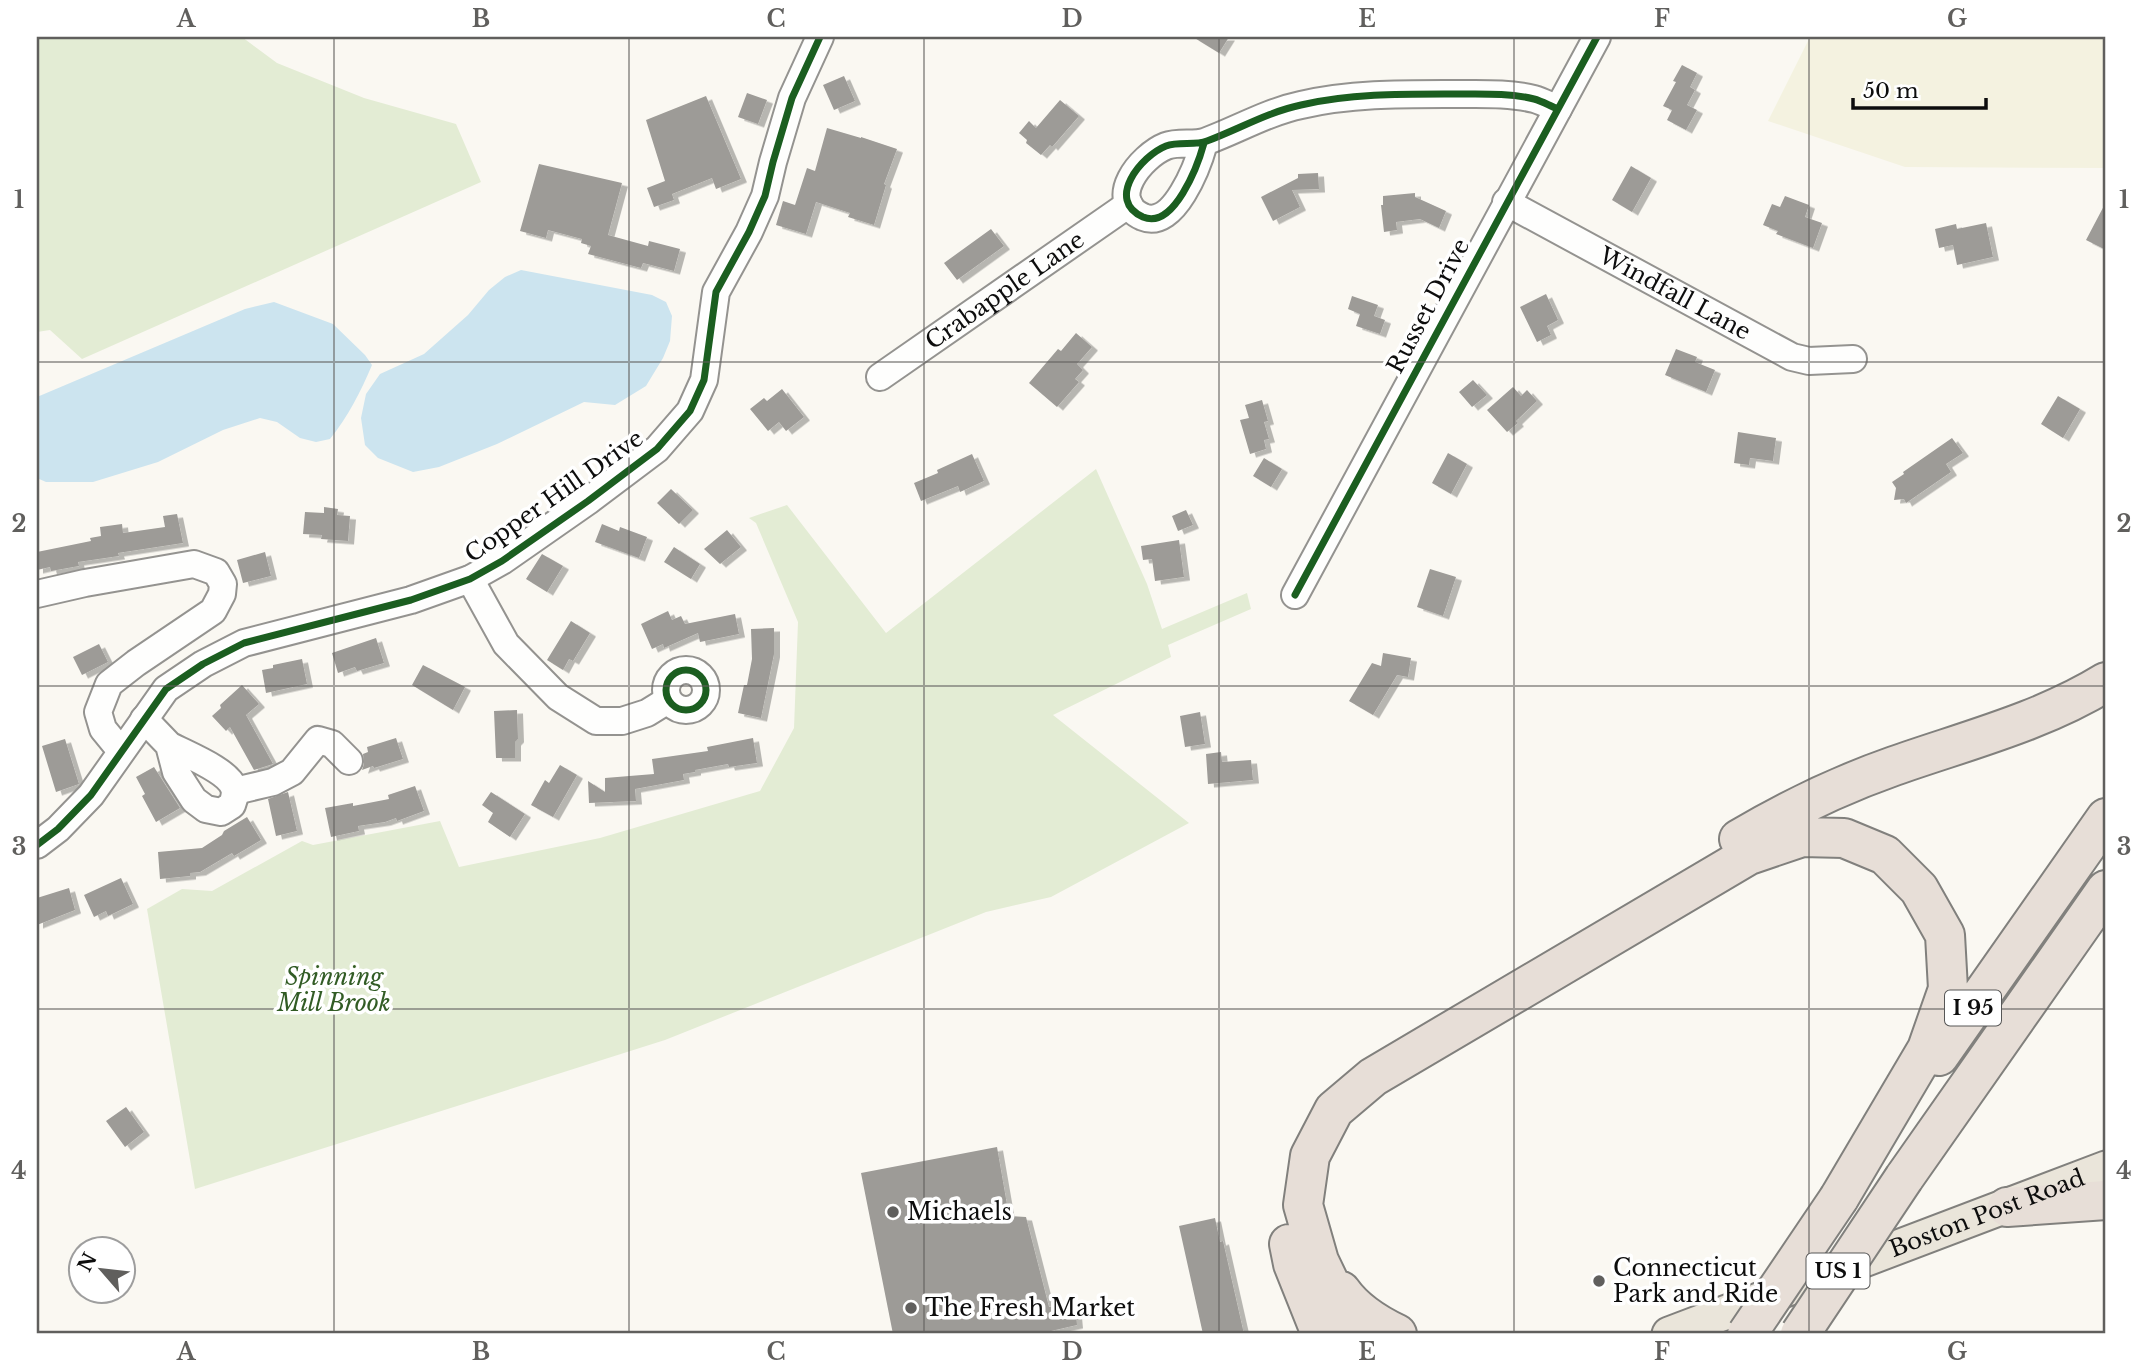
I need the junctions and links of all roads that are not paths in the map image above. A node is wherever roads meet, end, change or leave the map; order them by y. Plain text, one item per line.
1 (820, 37) edge
2 (1597, 37) edge
3 (1558, 109) junction
4 (1204, 143) junction
5 (1506, 202) junction
6 (1129, 204) junction
7 (1853, 359) dead end
8 (880, 377) dead end
9 (470, 579) junction
10 (37, 594) edge
11 (1295, 595) dead end
12 (2106, 682) edge
13 (668, 700) dead end
14 (144, 719) junction
15 (169, 746) junction
16 (121, 751) junction
17 (349, 761) dead end
18 (235, 791) junction
19 (2106, 818) edge
20 (37, 845) edge
21 (2106, 890) edge
22 (2106, 1168) edge
23 (1839, 1198) junction
24 (2106, 1200) edge
25 (2007, 1207) junction
26 (1319, 1261) junction
27 (1321, 1334) edge
28 (1354, 1334) edge
29 (1397, 1334) edge
30 (1668, 1334) edge
31 (1746, 1334) edge
32 (1800, 1334) edge

1 - 9 street, Copper Hill Drive
2 - 3 street, Russet Drive
3 - 4 street
3 - 5 street, Russet Drive
4 - 6 street
4 - 6 street
5 - 7 street, Windfall Lane
5 - 11 street, Russet Drive
6 - 8 street, Crabapple Lane
9 - 13 street
9 - 14 street, Copper Hill Drive
10 - 16 street
12 - 27 highway
14 - 15 street
14 - 16 street, Copper Hill Drive
15 - 18 street
15 - 18 street
16 - 20 street, Copper Hill Drive
17 - 18 street
19 - 23 highway, I 95
21 - 32 highway, I 95, bridge
22 - 25 main road, Boston Post Road / US 1
23 - 26 highway
23 - 31 highway, I 95, bridge
24 - 25 highway
25 - 30 main road, Boston Post Road / US 1
26 - 28 highway
26 - 29 highway

